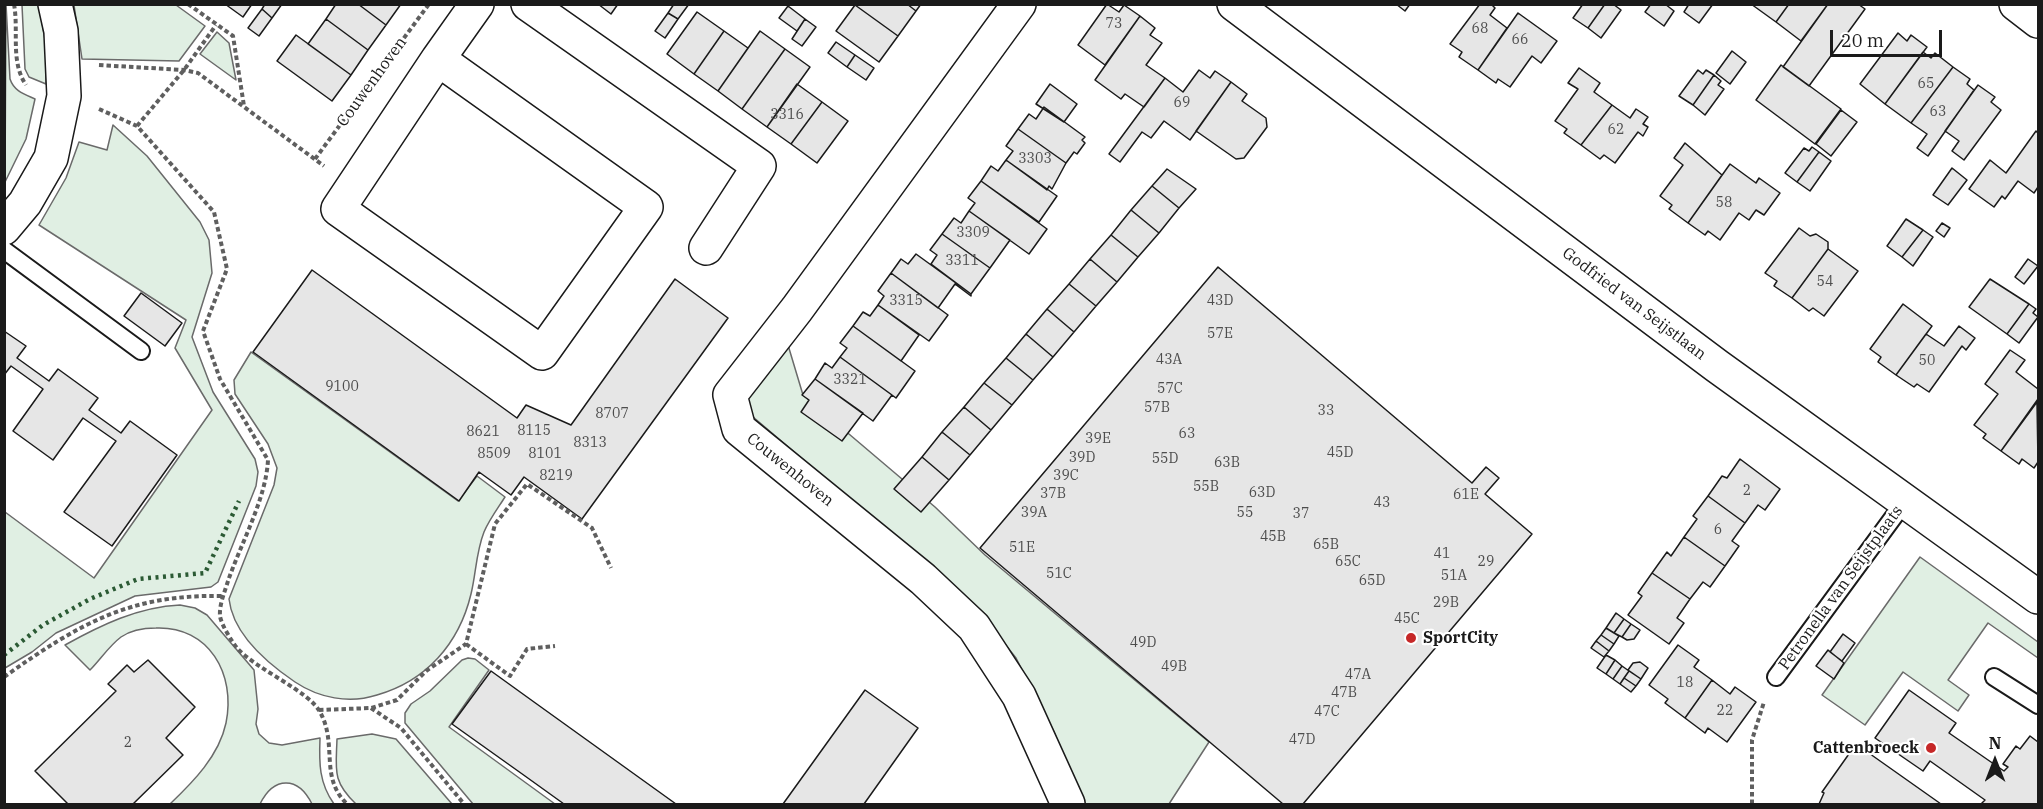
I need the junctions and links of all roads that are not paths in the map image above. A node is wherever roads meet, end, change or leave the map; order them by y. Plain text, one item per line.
1 (55, 4) edge
2 (477, 4) edge
3 (528, 4) edge
4 (1019, 4) edge
5 (1234, 4) edge
6 (2016, 4) edge
7 (2038, 21) edge
8 (438, 59) junction
9 (4, 228) edge
10 (706, 248) dead end
11 (4, 250) edge
12 (141, 351) dead end
13 (1906, 500) junction
14 (2038, 597) edge
15 (1776, 677) road end
16 (1994, 677) dead end
17 (2038, 705) edge
18 (1068, 804) edge

1 - 9 street
2 - 8 street
3 - 10 street
4 - 18 street, Couwenhoven
5 - 13 street, Godfried van Seijstlaan
6 - 7 street
8 - 8 street
11 - 12 lane
13 - 14 street, Godfried van Seijstlaan
13 - 15 lane, Petronella van Seijstplaats
16 - 17 lane

